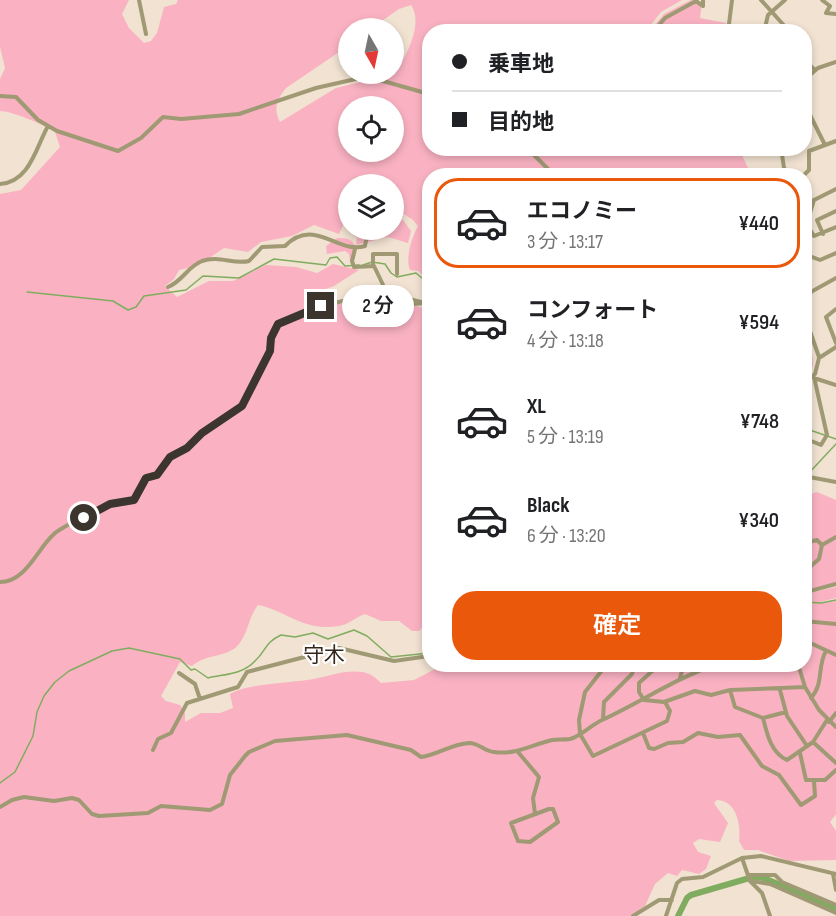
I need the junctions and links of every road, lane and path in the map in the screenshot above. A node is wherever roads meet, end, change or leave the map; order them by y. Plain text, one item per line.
1 (139, 0) edge
2 (703, 0) edge
3 (732, 0) edge
4 (761, 0) edge
5 (784, 0) edge
6 (825, 1) edge
7 (771, 12) junction
8 (836, 14) edge
9 (660, 24) edge
10 (729, 24) edge
11 (767, 24) edge
12 (782, 24) edge
13 (146, 34) dead end
14 (836, 62) edge
15 (812, 67) edge
16 (815, 70) junction
17 (812, 73) edge
18 (422, 92) edge
19 (0, 96) edge
20 (812, 119) edge
21 (48, 126) junction
22 (836, 141) edge
23 (825, 145) junction
24 (812, 150) edge
25 (534, 156) edge
26 (547, 168) edge
27 (0, 184) edge
28 (836, 189) edge
29 (812, 204) edge
30 (836, 211) edge
31 (836, 227) edge
32 (812, 233) edge
33 (824, 234) junction
34 (366, 240) edge
35 (355, 249) junction
36 (836, 253) edge
37 (812, 257) edge
38 (373, 263) junction
39 (397, 274) dead end
40 (836, 278) edge
41 (168, 287) dead end
42 (812, 291) edge
43 (422, 303) edge
44 (422, 303) edge
45 (836, 309) edge
46 (812, 337) edge
47 (836, 345) edge
48 (819, 358) junction
49 (815, 378) junction
50 (812, 379) edge
51 (836, 386) edge
52 (812, 442) edge
53 (812, 478) edge
54 (836, 482) edge
55 (836, 537) edge
56 (812, 541) edge
57 (822, 545) junction
58 (812, 565) edge
59 (0, 582) edge
60 (836, 584) edge
61 (812, 590) edge
62 (812, 622) edge
63 (836, 624) edge
64 (812, 644) edge
65 (826, 651) junction
66 (836, 655) edge
67 (422, 657) edge
68 (601, 672) edge
69 (633, 672) edge
70 (651, 672) edge
71 (682, 672) edge
72 (696, 672) edge
73 (800, 672) edge
74 (179, 673) dead end
75 (680, 678) junction
76 (805, 687) junction
77 (730, 690) junction
78 (780, 690) junction
79 (811, 698) junction
80 (200, 699) junction
81 (644, 700) junction
82 (664, 702) junction
83 (786, 712) junction
84 (836, 713) edge
85 (763, 718) junction
86 (603, 719) junction
87 (828, 721) junction
88 (836, 727) edge
89 (643, 733) junction
90 (580, 734) junction
91 (813, 742) junction
92 (807, 746) junction
93 (153, 750) dead end
94 (518, 752) junction
95 (800, 753) junction
96 (836, 763) edge
97 (836, 770) edge
98 (814, 781) junction
99 (0, 807) edge
100 (535, 814) junction
101 (742, 858) junction
102 (835, 874) edge
103 (749, 878) junction
104 (836, 890) edge
105 (672, 900) junction
106 (836, 905) edge
107 (836, 913) edge
108 (633, 916) edge
109 (666, 916) edge
110 (770, 916) edge

1 - 13 street
2 - 9 street
3 - 10 street
4 - 7 street
5 - 7 street
6 - 8 street
7 - 11 street
7 - 12 street
14 - 16 street
15 - 16 street
16 - 17 street
18 - 21 street
19 - 21 street
20 - 23 street
21 - 27 street
22 - 23 street
23 - 24 street
25 - 26 street
28 - 29 street
30 - 33 street
31 - 33 street
32 - 33 street
34 - 35 street
35 - 38 street
35 - 41 street
36 - 37 street
38 - 39 street
38 - 43 street
40 - 42 street
44 - 59 street
45 - 47 street
46 - 48 street
47 - 48 street
48 - 49 street
49 - 50 street
49 - 51 street
49 - 52 street
53 - 54 street
55 - 57 street
56 - 57 street
57 - 58 street
60 - 61 street
62 - 63 street
64 - 65 street
65 - 66 street
65 - 79 street
67 - 80 street
68 - 90 street
69 - 86 street
70 - 81 street
71 - 75 street
72 - 75 street
73 - 76 street
74 - 80 street
75 - 81 street
76 - 78 street
76 - 79 street
77 - 78 street
77 - 82 street
77 - 85 street
78 - 83 street
79 - 87 street
80 - 93 street
81 - 82 street
81 - 86 street
82 - 89 street
83 - 85 street
83 - 92 street
84 - 87 street
85 - 95 street
86 - 90 street
87 - 88 street
87 - 91 street
89 - 90 street
89 - 98 street
90 - 94 street
91 - 92 street
91 - 96 street
92 - 95 street
94 - 99 street
94 - 100 street
95 - 98 street
97 - 98 street
100 - 100 street
101 - 102 street
101 - 103 street
101 - 105 street
102 - 104 street
103 - 106 street
103 - 107 street
103 - 110 street
105 - 108 street
105 - 109 street

